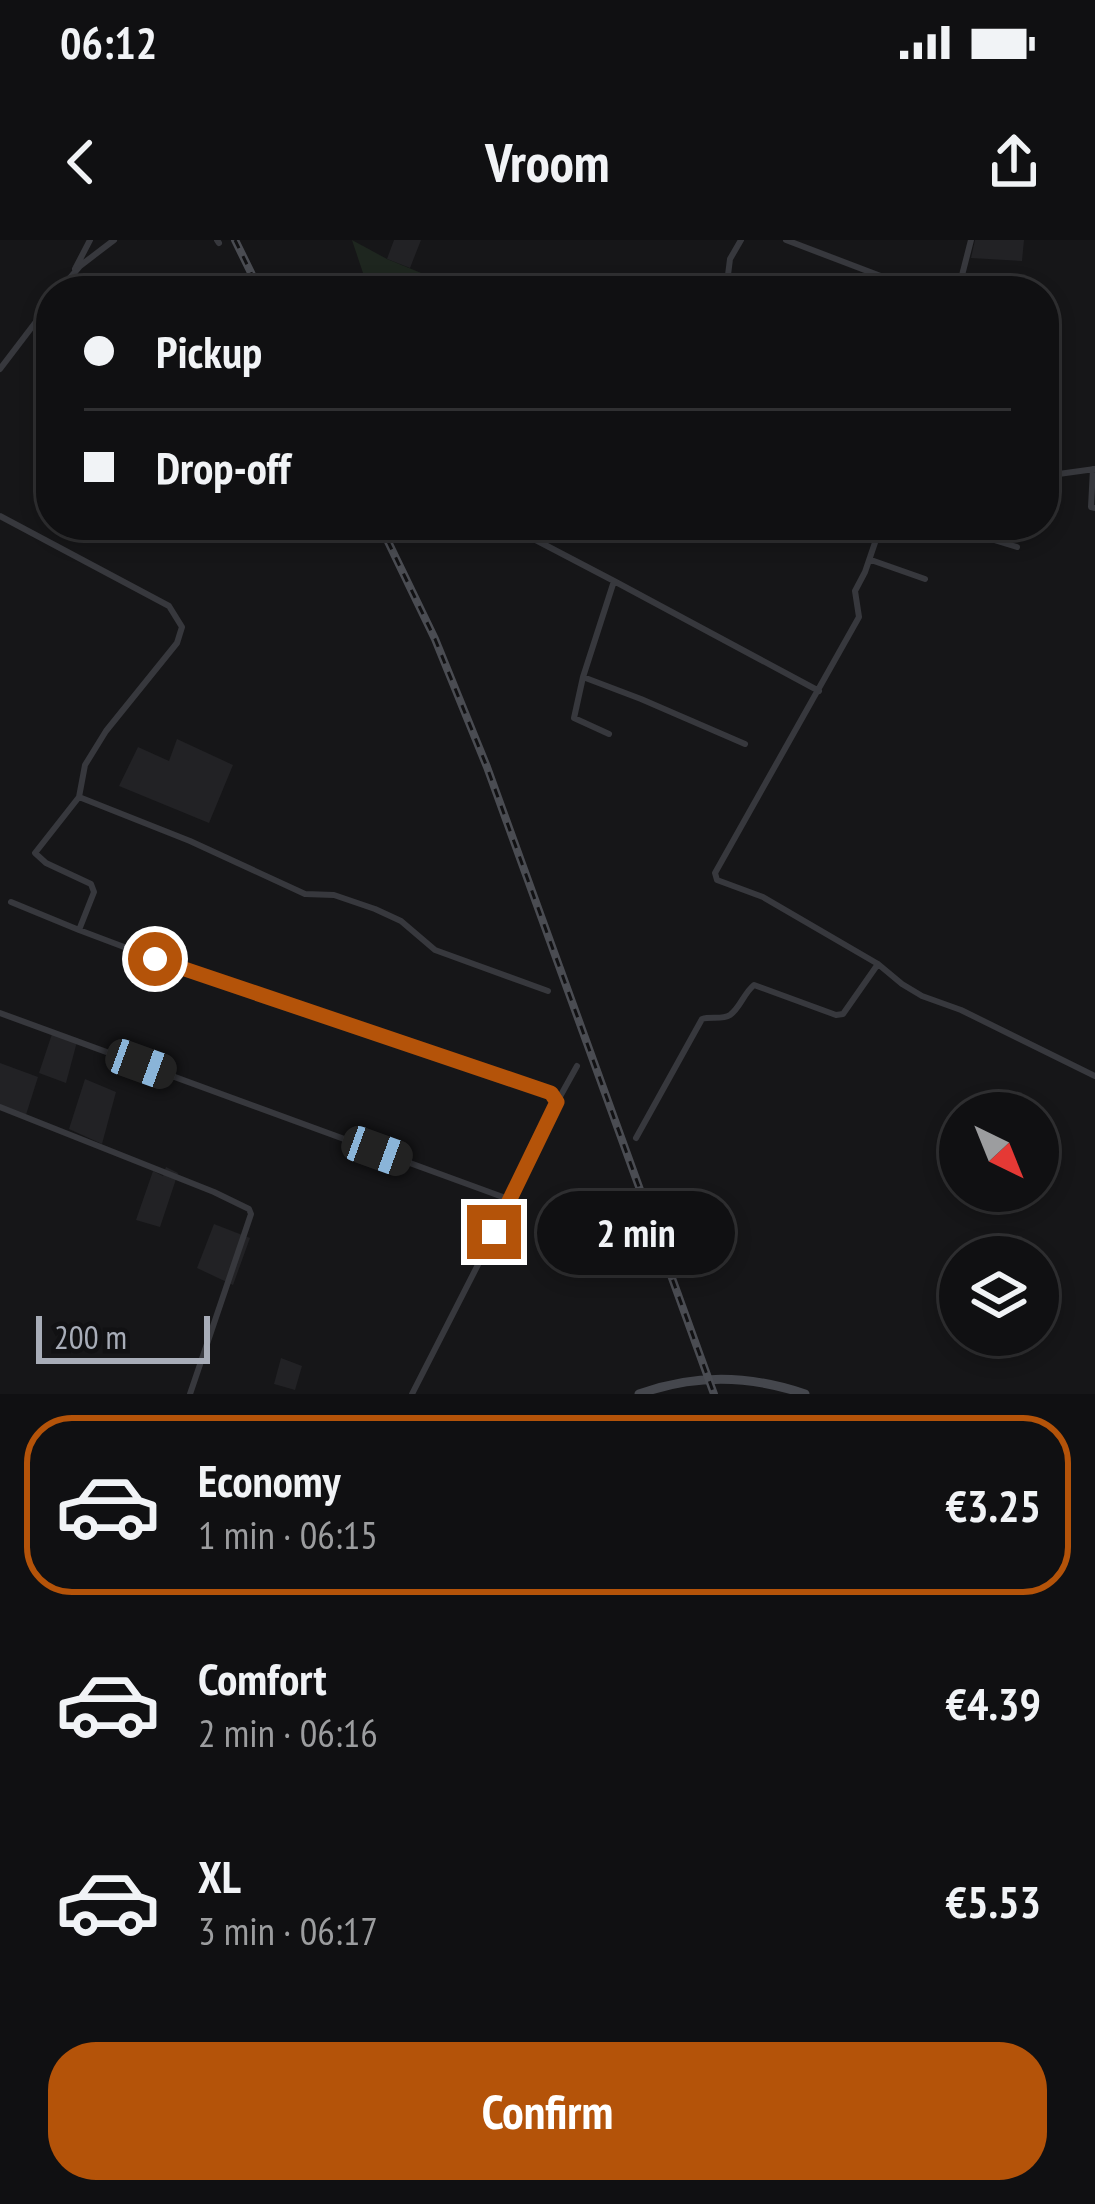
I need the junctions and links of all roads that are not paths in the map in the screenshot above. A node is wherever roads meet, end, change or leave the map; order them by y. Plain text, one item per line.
1 (90, 240) edge
2 (114, 240) edge
3 (741, 240) edge
4 (786, 240) edge
5 (971, 240) edge
6 (71, 276) edge
7 (71, 276) edge
8 (728, 276) edge
9 (881, 276) edge
10 (962, 276) edge
11 (36, 322) edge
12 (0, 369) edge
13 (1094, 469) edge
14 (1059, 474) edge
15 (1095, 508) edge
16 (0, 516) edge
17 (36, 535) edge
18 (45, 540) edge
19 (536, 540) edge
20 (876, 540) edge
21 (995, 540) edge
22 (1018, 547) dead end
23 (870, 560) junction
24 (925, 579) dead end
25 (614, 581) junction
26 (583, 677) junction
27 (819, 692) junction
28 (609, 734) dead end
29 (746, 744) dead end
30 (79, 797) junction
31 (11, 902) dead end
32 (79, 930) junction
33 (878, 964) junction
34 (548, 991) dead end
35 (0, 1013) edge
36 (577, 1066) dead end
37 (1095, 1076) edge
38 (557, 1102) junction
39 (0, 1107) edge
40 (636, 1138) dead end
41 (511, 1200) junction
42 (190, 1394) edge
43 (412, 1394) edge
44 (639, 1394) edge
45 (805, 1394) edge

1 - 6 street
2 - 7 street
3 - 8 street
4 - 9 street
5 - 10 street
11 - 12 street
13 - 14 street
13 - 15 street
16 - 17 street
18 - 30 street
19 - 25 street
20 - 23 street
21 - 22 street
23 - 24 street
23 - 27 street
25 - 26 street
25 - 27 street
26 - 28 street
26 - 29 street
27 - 33 street
30 - 32 street
30 - 34 street
31 - 32 street
32 - 38 street
33 - 37 street
33 - 40 street
35 - 41 street
36 - 38 street
38 - 41 street
39 - 42 street
41 - 43 street
44 - 45 street

